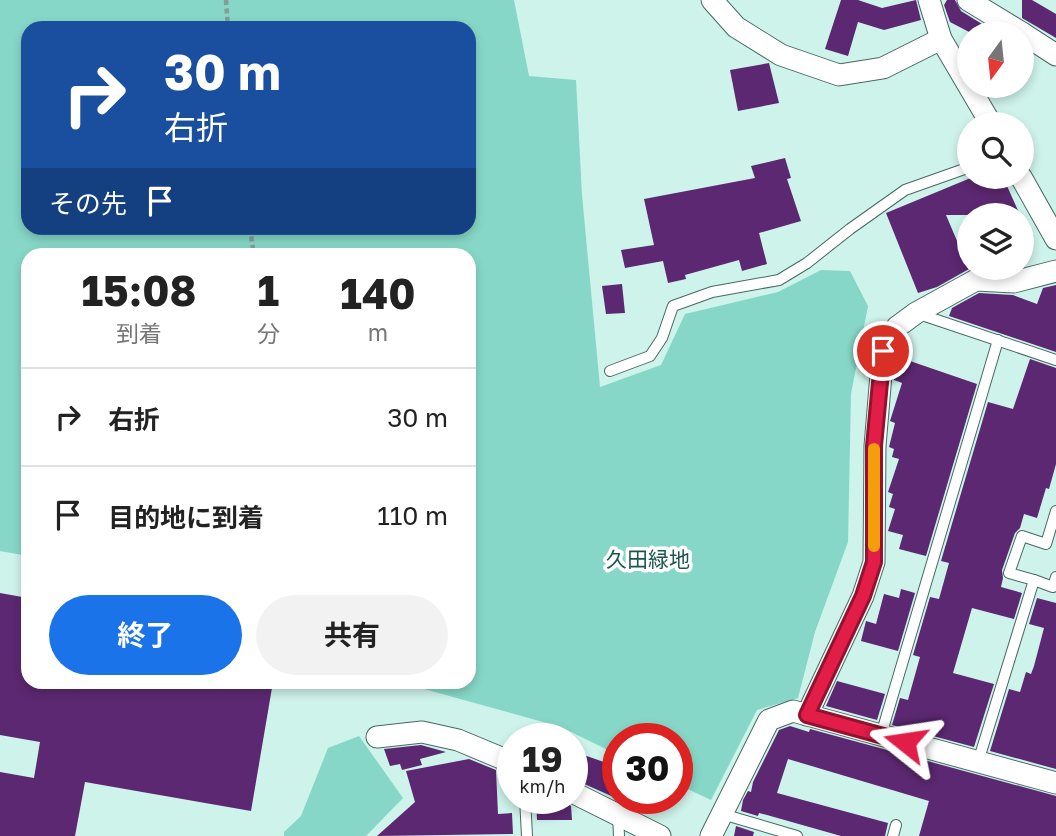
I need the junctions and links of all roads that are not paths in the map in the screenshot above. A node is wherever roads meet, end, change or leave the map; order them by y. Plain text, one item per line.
1 (712, 0) edge
2 (929, 0) edge
3 (968, 0) edge
4 (1002, 21) edge
5 (941, 39) junction
6 (1034, 41) edge
7 (1056, 55) edge
8 (984, 112) edge
9 (957, 172) edge
10 (1028, 189) edge
11 (1056, 239) edge
12 (1056, 271) edge
13 (916, 313) junction
14 (998, 340) junction
15 (1056, 359) edge
16 (610, 371) dead end
17 (1056, 511) edge
18 (1051, 546) edge
19 (1056, 578) edge
20 (1034, 580) junction
21 (807, 715) junction
22 (881, 735) junction
23 (377, 737) dead end
24 (497, 756) edge
25 (978, 762) junction
26 (1056, 783) edge
27 (588, 803) edge
28 (526, 814) edge
29 (722, 814) junction
30 (618, 825) edge
31 (527, 836) edge
32 (660, 836) edge
33 (711, 836) edge
34 (797, 836) edge

1 - 5 street
2 - 5 street
3 - 4 street
5 - 8 street
6 - 7 street
9 - 16 lane
10 - 11 street
12 - 13 street
13 - 14 lane
13 - 21 street
14 - 15 lane
14 - 22 lane
17 - 18 lane
18 - 20 lane
19 - 20 lane
20 - 25 lane
21 - 22 street
21 - 29 street
22 - 25 street
23 - 24 street
25 - 26 street
27 - 30 street
28 - 31 lane
29 - 33 street
29 - 34 lane
30 - 32 street

